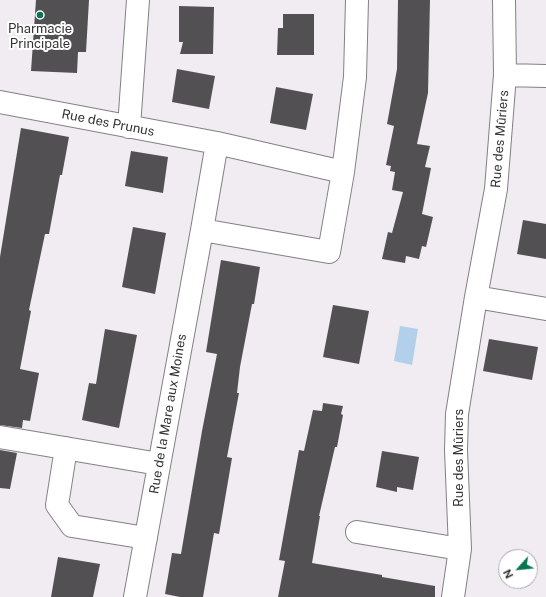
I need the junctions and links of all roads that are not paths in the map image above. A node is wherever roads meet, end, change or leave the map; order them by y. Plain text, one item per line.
1 (138, 0) edge
2 (357, 0) edge
3 (504, 0) edge
4 (505, 75) junction
5 (546, 76) edge
6 (0, 102) edge
7 (129, 127) junction
8 (217, 143) junction
9 (343, 172) junction
10 (202, 230) junction
11 (476, 297) junction
12 (546, 309) edge
13 (0, 437) edge
14 (66, 448) junction
15 (159, 464) junction
16 (357, 532) dead end
17 (146, 538) junction
18 (460, 549) junction
19 (135, 597) edge
20 (452, 597) edge

1 - 7 street
2 - 9 street
3 - 4 street, Rue des Mûriers
4 - 5 street, Rue des Mûriers
4 - 11 street, Rue des Mûriers
6 - 7 street, Rue des Prunus
7 - 8 street, Rue des Prunus
8 - 9 street, Rue des Prunus
8 - 10 street, Rue de la Mare aux Moines
9 - 10 street
10 - 15 street, Rue de la Mare aux Moines
11 - 12 street
11 - 18 street, Rue des Mûriers
13 - 14 street
14 - 15 street
14 - 17 street
15 - 17 street, Rue de la Mare aux Moines
16 - 18 street
17 - 19 street, Rue de la Mare aux Moines
18 - 20 street, Rue des Mûriers

